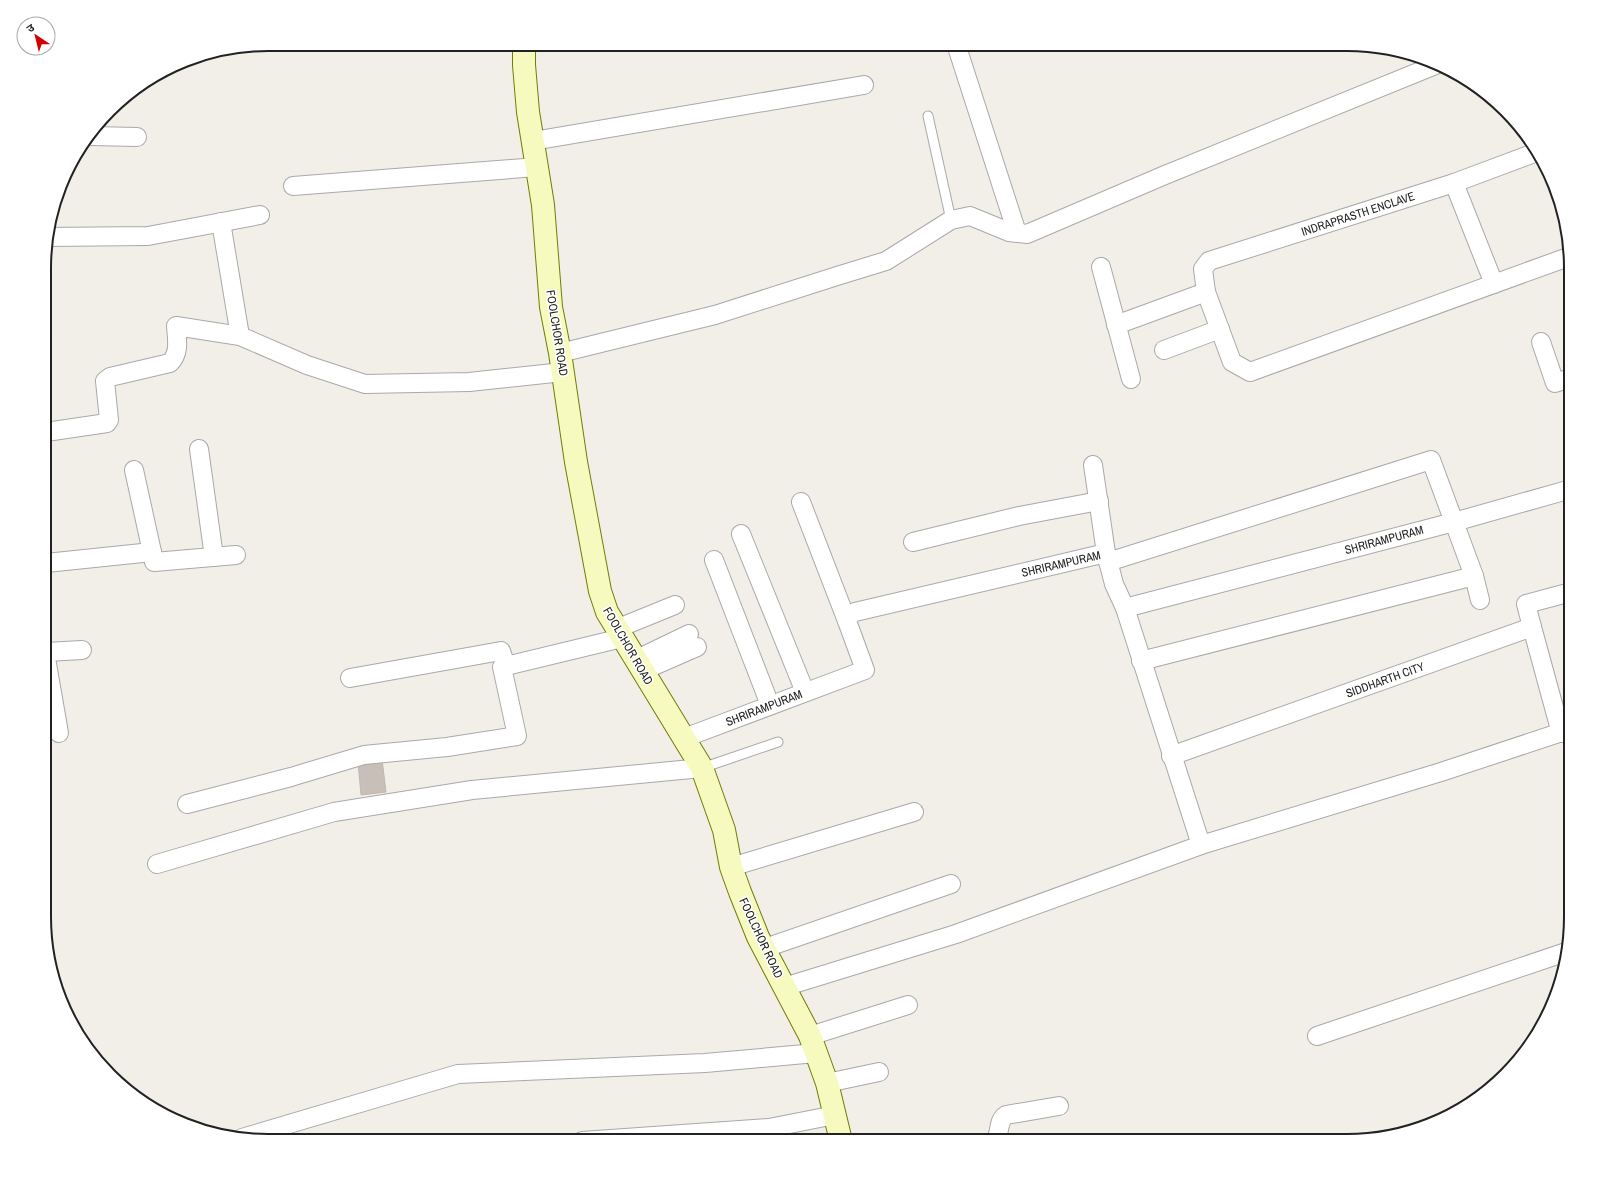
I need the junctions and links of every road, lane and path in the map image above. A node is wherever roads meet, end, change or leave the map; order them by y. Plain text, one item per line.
1 (524, 51) edge
2 (958, 51) edge
3 (1430, 67) edge
4 (864, 85) dead end
5 (928, 116) dead end
6 (96, 136) edge
7 (137, 137) dead end
8 (532, 141) junction
9 (1532, 154) edge
10 (537, 167) junction
11 (1454, 183) junction
12 (292, 186) dead end
13 (260, 215) dead end
14 (951, 220) junction
15 (221, 222) junction
16 (1016, 233) junction
17 (53, 238) edge
18 (1564, 258) edge
19 (1101, 267) dead end
20 (1494, 284) junction
21 (1206, 292) junction
22 (1116, 325) junction
23 (1220, 329) junction
24 (240, 336) junction
25 (1541, 342) dead end
26 (1164, 350) dead end
27 (562, 363) junction
28 (1131, 379) dead end
29 (1564, 380) edge
30 (51, 431) edge
31 (198, 450) dead end
32 (1093, 465) dead end
33 (134, 470) dead end
34 (1564, 492) edge
35 (1099, 501) junction
36 (802, 502) dead end
37 (1454, 522) junction
38 (741, 534) dead end
39 (913, 542) dead end
40 (152, 552) junction
41 (236, 555) dead end
42 (214, 557) junction
43 (1107, 558) junction
44 (714, 560) dead end
45 (51, 563) edge
46 (1474, 576) junction
47 (1564, 594) edge
48 (1480, 600) dead end
49 (675, 605) dead end
50 (1125, 608) junction
51 (847, 621) junction
52 (1532, 627) junction
53 (619, 634) junction
54 (693, 641) dead end
55 (82, 650) dead end
56 (51, 652) edge
57 (1141, 661) junction
58 (639, 665) junction
59 (506, 666) junction
60 (350, 678) dead end
61 (51, 687) edge
62 (805, 692) junction
63 (770, 705) junction
64 (1564, 725) edge
65 (1564, 732) edge
66 (59, 734) dead end
67 (684, 738) junction
68 (778, 742) dead end
69 (1171, 756) junction
70 (702, 768) junction
71 (187, 804) dead end
72 (914, 812) dead end
73 (1201, 845) junction
74 (157, 864) dead end
75 (731, 867) junction
76 (951, 884) dead end
77 (765, 948) junction
78 (1561, 954) edge
79 (784, 987) junction
80 (908, 1004) dead end
81 (1317, 1036) dead end
82 (813, 1044) junction
83 (879, 1072) dead end
84 (826, 1083) junction
85 (1059, 1106) dead end
86 (834, 1115) junction
87 (256, 1134) edge
88 (683, 1134) edge
89 (840, 1134) edge
90 (998, 1134) edge

1 - 8 street, FOOLCHOR ROAD
2 - 16 street
3 - 16 street
4 - 8 street
5 - 14 lane
6 - 7 street
8 - 10 street, FOOLCHOR ROAD
9 - 11 street, INDRAPRASTH ENCLAVE
10 - 12 street
10 - 27 street, FOOLCHOR ROAD
11 - 20 street
11 - 21 street, INDRAPRASTH ENCLAVE
13 - 15 street
14 - 16 street
14 - 27 street
15 - 17 street
15 - 24 street
18 - 20 street, INDRAPRASTH ENCLAVE
19 - 22 street
20 - 23 street, INDRAPRASTH ENCLAVE
21 - 22 street
21 - 23 street, INDRAPRASTH ENCLAVE
22 - 28 street
23 - 26 street
24 - 27 street
24 - 30 street
25 - 29 street
27 - 53 street, FOOLCHOR ROAD
31 - 42 street
32 - 35 street
33 - 40 street
34 - 37 street, SHRIRAMPURAM
35 - 39 street
35 - 43 street
36 - 51 street
37 - 43 street
37 - 46 street
37 - 50 street, SHRIRAMPURAM
38 - 62 street
40 - 42 street
40 - 45 street
41 - 42 street
43 - 50 street, SHRIRAMPURAM
43 - 51 street, SHRIRAMPURAM
44 - 63 street
46 - 48 street
46 - 57 street
47 - 52 street
49 - 53 street
50 - 57 street
51 - 62 street, SHRIRAMPURAM
52 - 64 street
52 - 69 street, SIDDHARTH CITY
53 - 58 street, FOOLCHOR ROAD
53 - 59 street
54 - 58 street
55 - 56 street
57 - 69 street
58 - 67 street, FOOLCHOR ROAD
59 - 60 street
59 - 71 street
61 - 66 street
62 - 63 street, SHRIRAMPURAM
63 - 67 street, SHRIRAMPURAM
65 - 73 street
67 - 70 street, FOOLCHOR ROAD
68 - 70 lane
69 - 73 street
70 - 74 street
70 - 75 street, FOOLCHOR ROAD
72 - 75 street
73 - 79 street
75 - 77 street, FOOLCHOR ROAD
76 - 77 street
77 - 79 street, FOOLCHOR ROAD
78 - 81 street
79 - 82 street, FOOLCHOR ROAD
80 - 82 street
82 - 84 street, FOOLCHOR ROAD
82 - 87 street
83 - 84 street
84 - 86 street, FOOLCHOR ROAD
85 - 90 street
86 - 88 street
86 - 89 street, FOOLCHOR ROAD

